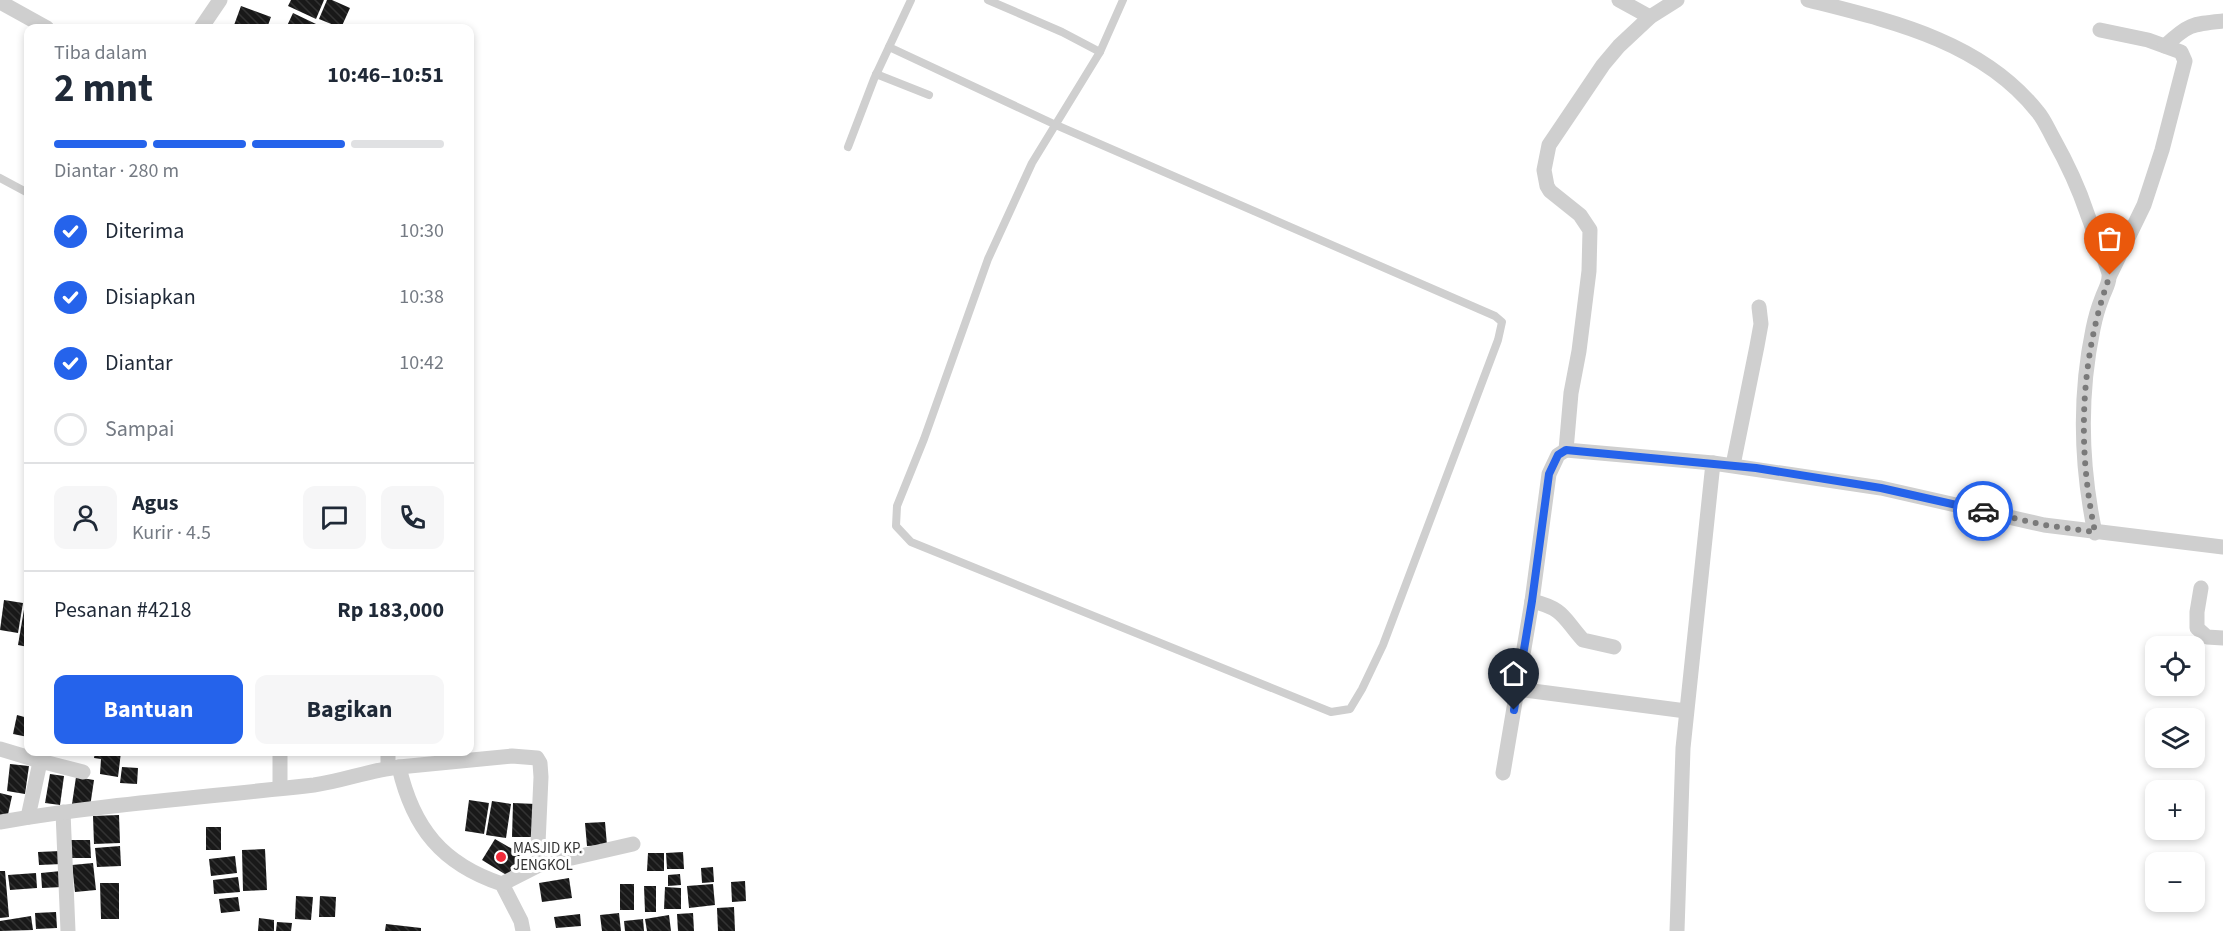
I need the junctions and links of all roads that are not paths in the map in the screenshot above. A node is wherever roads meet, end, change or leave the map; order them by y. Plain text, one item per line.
1 (220, 0) edge
2 (911, 0) edge
3 (988, 0) edge
4 (1123, 0) edge
5 (1619, 0) edge
6 (1677, 0) edge
7 (1808, 0) edge
8 (0, 2) edge
9 (1650, 17) junction
10 (2223, 21) edge
11 (40, 24) edge
12 (204, 24) edge
13 (2100, 30) dead end
14 (2165, 46) junction
15 (889, 47) junction
16 (1100, 52) junction
17 (876, 74) junction
18 (929, 95) dead end
19 (1056, 125) junction
20 (848, 147) dead end
21 (0, 178) edge
22 (24, 191) edge
23 (2110, 275) junction
24 (1759, 307) dead end
25 (1566, 450) junction
26 (1713, 463) junction
27 (1733, 465) junction
28 (2095, 532) junction
29 (2223, 547) edge
30 (2201, 588) dead end
31 (1532, 601) junction
32 (2223, 638) edge
33 (1614, 647) dead end
34 (1517, 689) junction
35 (1686, 711) junction
36 (0, 748) edge
37 (24, 753) edge
38 (41, 756) edge
39 (280, 756) edge
40 (390, 756) edge
41 (394, 768) junction
42 (83, 772) dead end
43 (1503, 772) dead end
44 (280, 788) junction
45 (63, 812) junction
46 (28, 817) junction
47 (0, 822) edge
48 (633, 844) dead end
49 (537, 866) junction
50 (502, 884) junction
51 (68, 931) edge
52 (523, 931) edge
53 (1677, 931) edge

1 - 12 street
2 - 15 lane
3 - 16 lane
4 - 16 lane
5 - 9 street
6 - 9 street
7 - 23 street
8 - 11 street
9 - 25 street
10 - 14 street
13 - 14 street
14 - 23 street
15 - 17 lane
15 - 19 lane
16 - 19 lane
17 - 18 lane
17 - 20 lane
19 - 19 lane
21 - 22 lane
23 - 28 street
24 - 27 street
25 - 26 street
25 - 31 street
26 - 27 street
26 - 35 street
27 - 28 street
28 - 29 street
30 - 32 street
31 - 33 street
31 - 34 street
34 - 35 street
34 - 43 street
35 - 53 street
36 - 37 street
38 - 42 street
38 - 46 street
39 - 44 street
40 - 41 street
41 - 44 street
41 - 49 street
41 - 50 street
44 - 45 street
45 - 46 street
45 - 51 street
46 - 47 street
48 - 49 street
49 - 50 street
50 - 52 street

